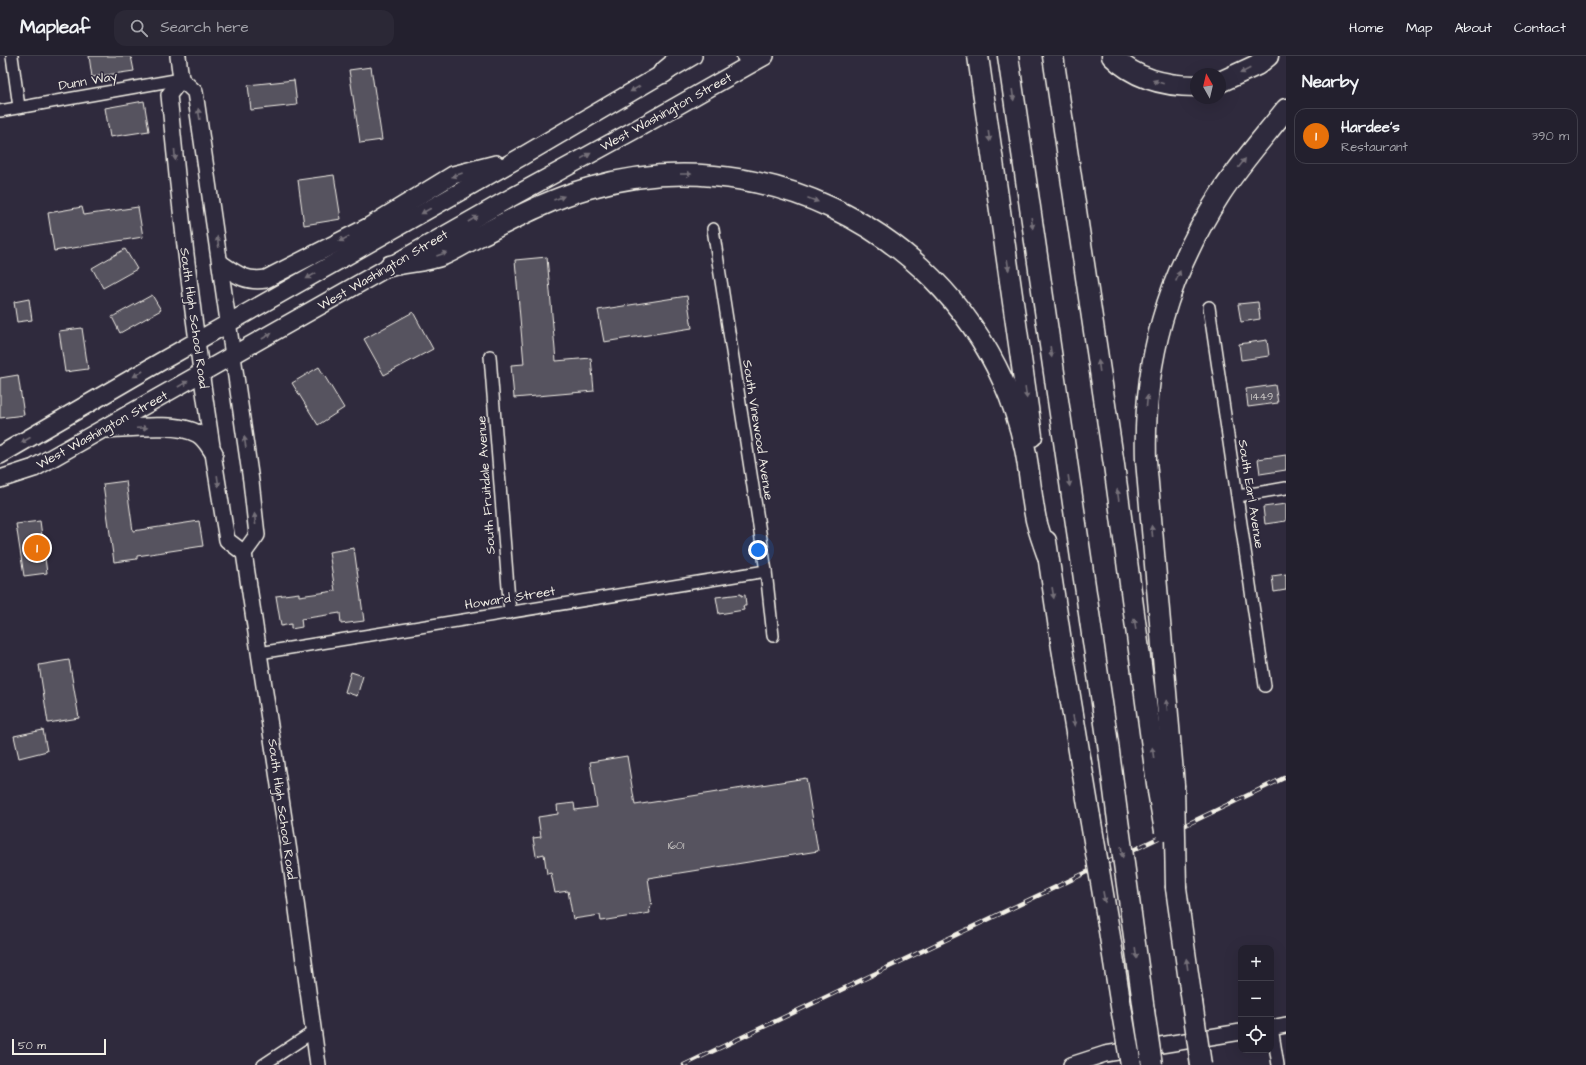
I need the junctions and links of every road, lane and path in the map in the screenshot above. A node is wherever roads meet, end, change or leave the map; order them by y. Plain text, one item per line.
1 (12, 56) edge
2 (178, 56) edge
3 (678, 56) edge
4 (693, 56) edge
5 (747, 56) edge
6 (760, 56) edge
7 (765, 56) edge
8 (978, 56) edge
9 (1008, 56) edge
10 (1053, 56) edge
11 (1112, 56) edge
12 (1268, 56) edge
13 (663, 73) junction
14 (181, 79) junction
15 (1226, 79) edge
16 (1190, 86) edge
17 (19, 108) junction
18 (1286, 109) edge
19 (0, 111) edge
20 (521, 157) junction
21 (713, 229) dead end
22 (221, 264) junction
23 (390, 266) junction
24 (1208, 307) dead end
25 (229, 323) junction
26 (196, 341) junction
27 (233, 356) junction
28 (490, 356) dead end
29 (202, 374) junction
30 (103, 429) junction
31 (214, 453) junction
32 (0, 455) edge
33 (0, 479) edge
34 (1286, 488) edge
35 (1238, 496) junction
36 (244, 552) junction
37 (1047, 554) junction
38 (766, 571) junction
39 (510, 613) junction
40 (773, 636) dead end
41 (259, 653) junction
42 (1265, 686) dead end
43 (1166, 788) junction
44 (1276, 1027) edge
45 (314, 1032) junction
46 (1238, 1032) edge
47 (263, 1065) edge
48 (318, 1065) edge
49 (1071, 1065) edge
50 (1131, 1065) edge
51 (1152, 1065) edge
52 (1201, 1065) edge
53 (1278, 1065) edge

1 - 17 street
2 - 14 street
3 - 13 highway
4 - 13 main road
5 - 6 highway
23 -> 7 main road, West Washington Street
8 -> 37 highway
9 -> 51 highway, bridge
43 -> 10 highway
16 -> 11 highway
12 -> 15 highway
13 -> 20 main road
14 - 17 street, Dunn Way
22 -> 14 street
14 -> 26 street, South High School Road
17 - 19 street, Dunn Way
43 -> 18 highway
20 -> 22 main road
20 -> 25 main road
21 - 38 street, South Vinewood Avenue
22 - 25 street
27 -> 23 main road, West Washington Street
23 -> 37 highway
24 - 35 street, South Earl Avenue
25 - 26 main road
25 - 27 street
26 - 29 street, South High School Road
26 -> 32 main road
27 - 29 main road, West Washington Street
36 -> 27 street
28 - 39 street, South Fruitdale Avenue
30 -> 29 main road, West Washington Street
29 - 31 street, South High School Road
30 -> 31 main road
30 - 33 main road, West Washington Street
31 -> 36 street, South High School Road
34 - 35 street
35 - 42 street, South Earl Avenue
36 - 41 street, South High School Road
37 -> 50 highway, bridge
38 - 39 street, Howard Street
38 - 40 street, South Vinewood Avenue
39 - 41 street, Howard Street
41 - 45 street, South High School Road
52 -> 43 highway, bridge
44 - 53 street
45 - 47 street
45 - 48 street, South High School Road
46 - 49 street

